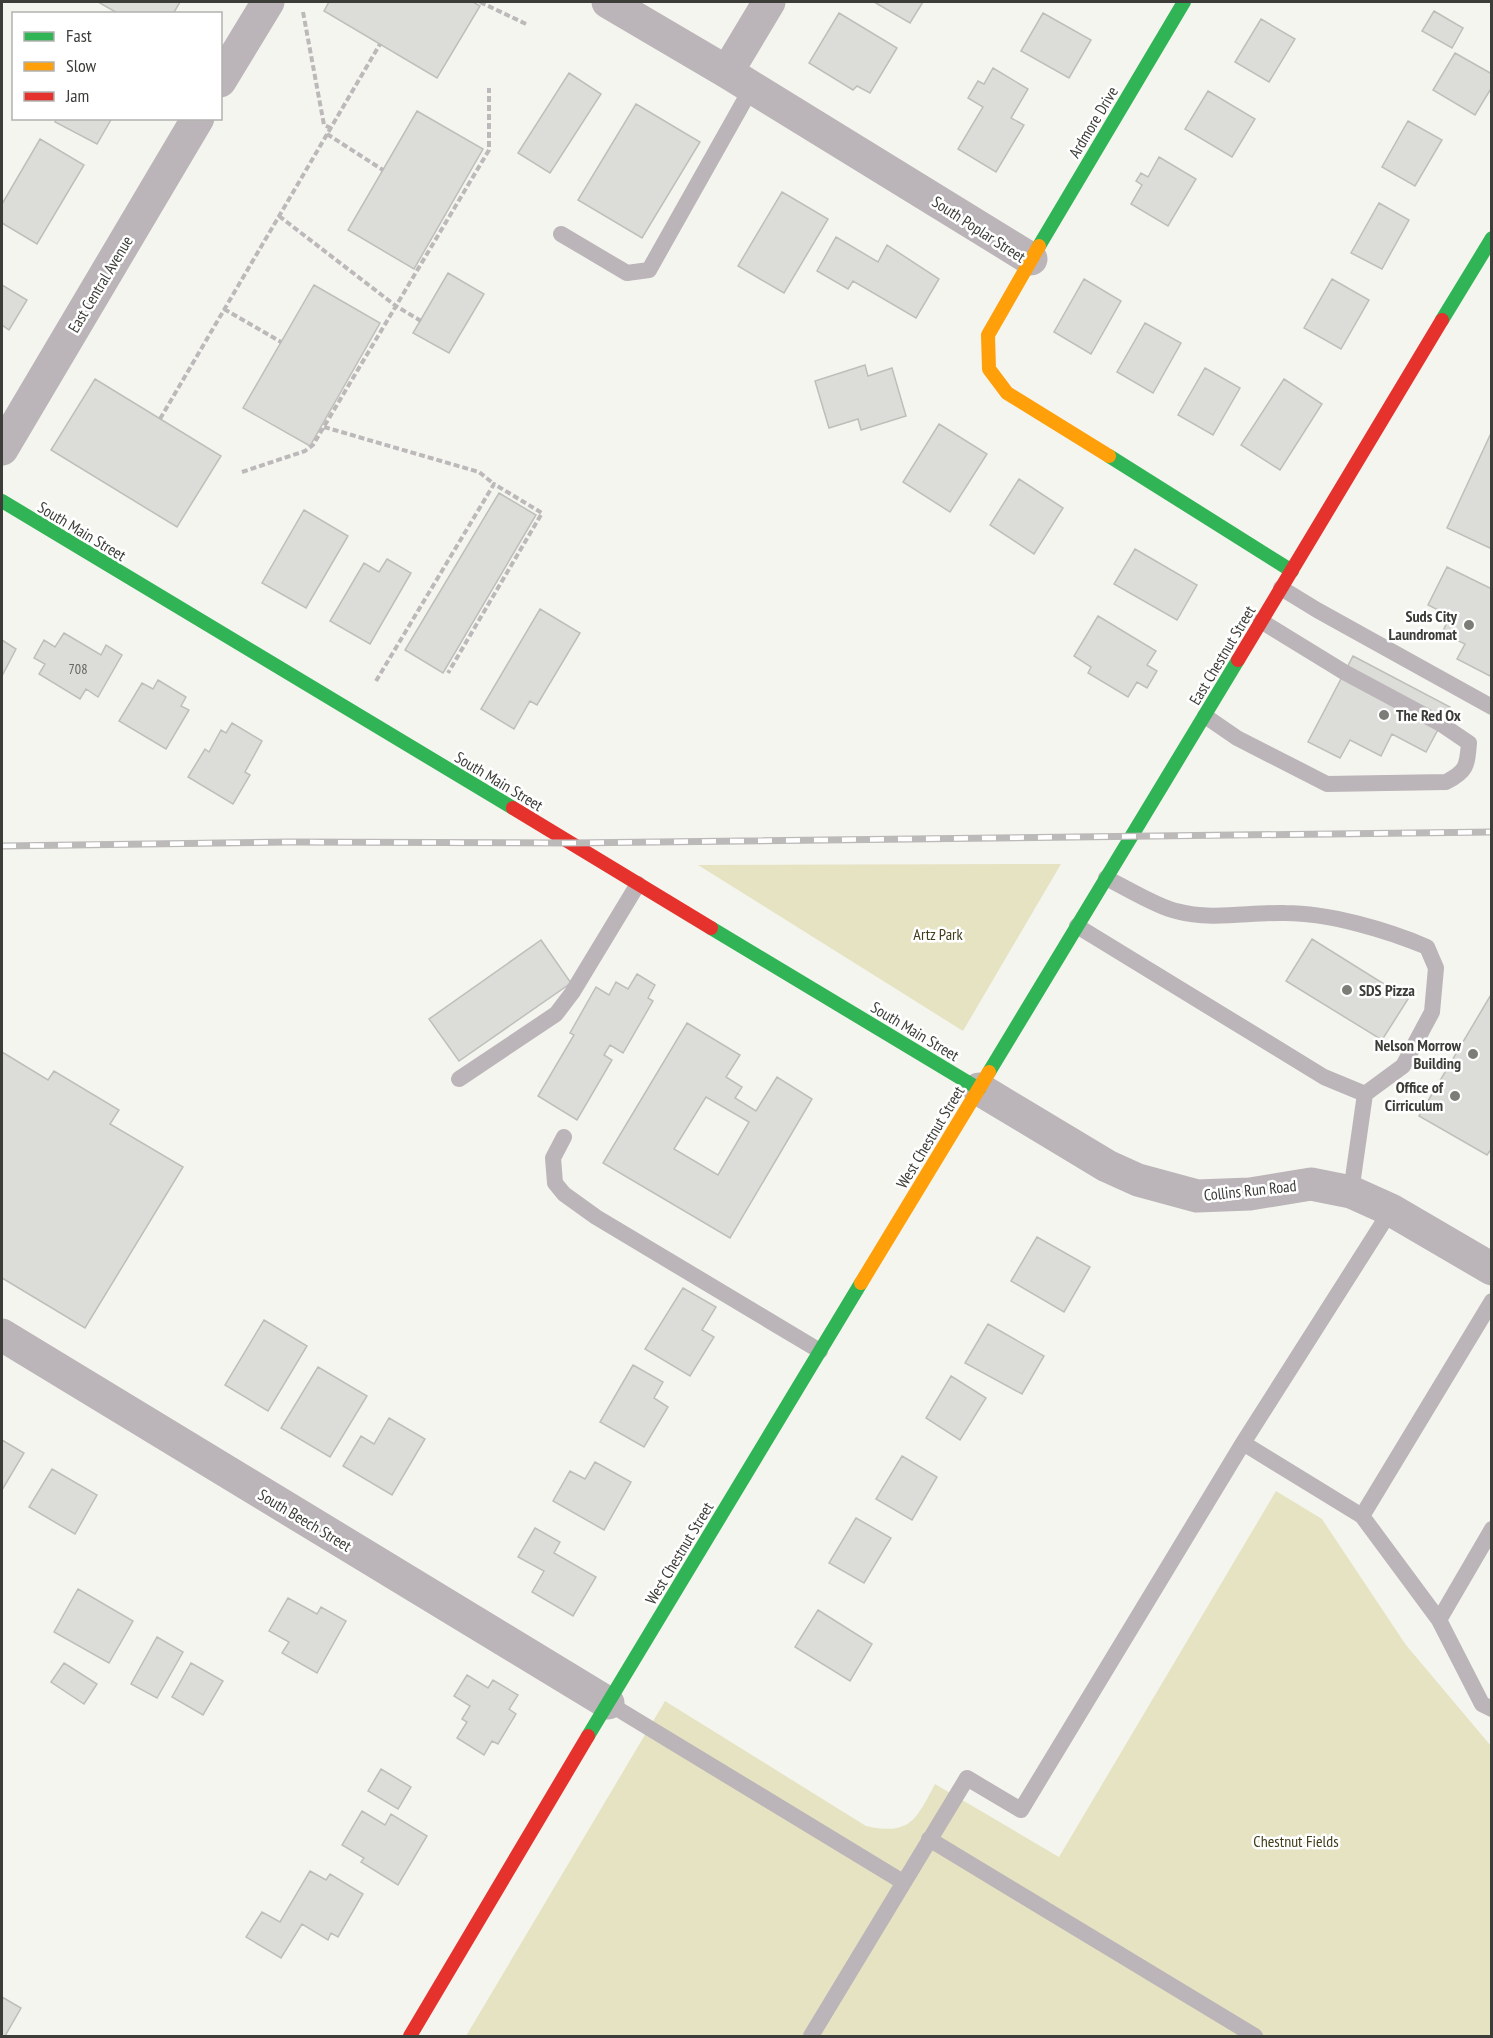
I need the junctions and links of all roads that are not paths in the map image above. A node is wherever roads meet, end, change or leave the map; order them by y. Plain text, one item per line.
1 (268, 2) edge
2 (608, 2) edge
3 (769, 2) edge
4 (1184, 2) edge
5 (222, 78) edge
6 (739, 79) junction
7 (197, 120) edge
8 (561, 234) dead end
9 (1491, 237) edge
10 (1031, 259) junction
11 (2, 449) edge
12 (2, 501) edge
13 (1292, 571) junction
14 (1281, 588) junction
15 (1262, 621) junction
16 (1491, 707) edge
17 (1205, 716) junction
18 (1106, 878) junction
19 (638, 884) junction
20 (1077, 926) junction
21 (459, 1079) dead end
22 (979, 1089) junction
23 (1365, 1094) junction
24 (564, 1137) dead end
25 (1351, 1192) junction
26 (1391, 1210) junction
27 (1491, 1269) edge
28 (1491, 1301) edge
29 (1487, 1318) edge
30 (2, 1335) edge
31 (820, 1351) junction
32 (1243, 1443) junction
33 (1362, 1516) junction
34 (1491, 1529) edge
35 (1439, 1620) junction
36 (608, 1703) junction
37 (1491, 1709) edge
38 (929, 1839) junction
39 (903, 1882) junction
40 (410, 2037) edge
41 (811, 2037) edge
42 (1255, 2037) edge

1 - 5 street
2 - 6 street, South Poplar Street
3 - 6 street
4 - 10 main road, Ardmore Drive
6 - 8 lane
6 - 10 street, South Poplar Street
7 - 11 street, East Central Avenue
9 - 13 main road, East Chestnut Street
10 - 13 main road, South Poplar Street
12 - 19 main road, South Main Street
13 - 14 main road, East Chestnut Street
14 - 15 main road, East Chestnut Street
14 - 16 lane
15 - 17 main road, East Chestnut Street
15 - 17 lane
17 - 18 main road, East Chestnut Street
18 - 20 main road, East Chestnut Street
18 - 23 lane
19 - 21 lane
19 - 22 main road, South Main Street
20 - 22 main road, East Chestnut Street
20 - 23 lane
22 - 25 street, Collins Run Road
22 - 31 main road, West Chestnut Street
23 - 25 lane
24 - 31 lane
25 - 26 street, Collins Run Road
26 - 27 street, Collins Run Road
26 - 32 lane
28 - 29 lane
29 - 33 lane
30 - 36 street, South Beech Street
31 - 36 main road, West Chestnut Street
32 - 33 lane
32 - 38 lane
33 - 35 lane
34 - 35 lane
35 - 37 lane
36 - 39 lane
36 - 40 main road, West Chestnut Street
38 - 39 lane
38 - 42 lane
39 - 41 lane

